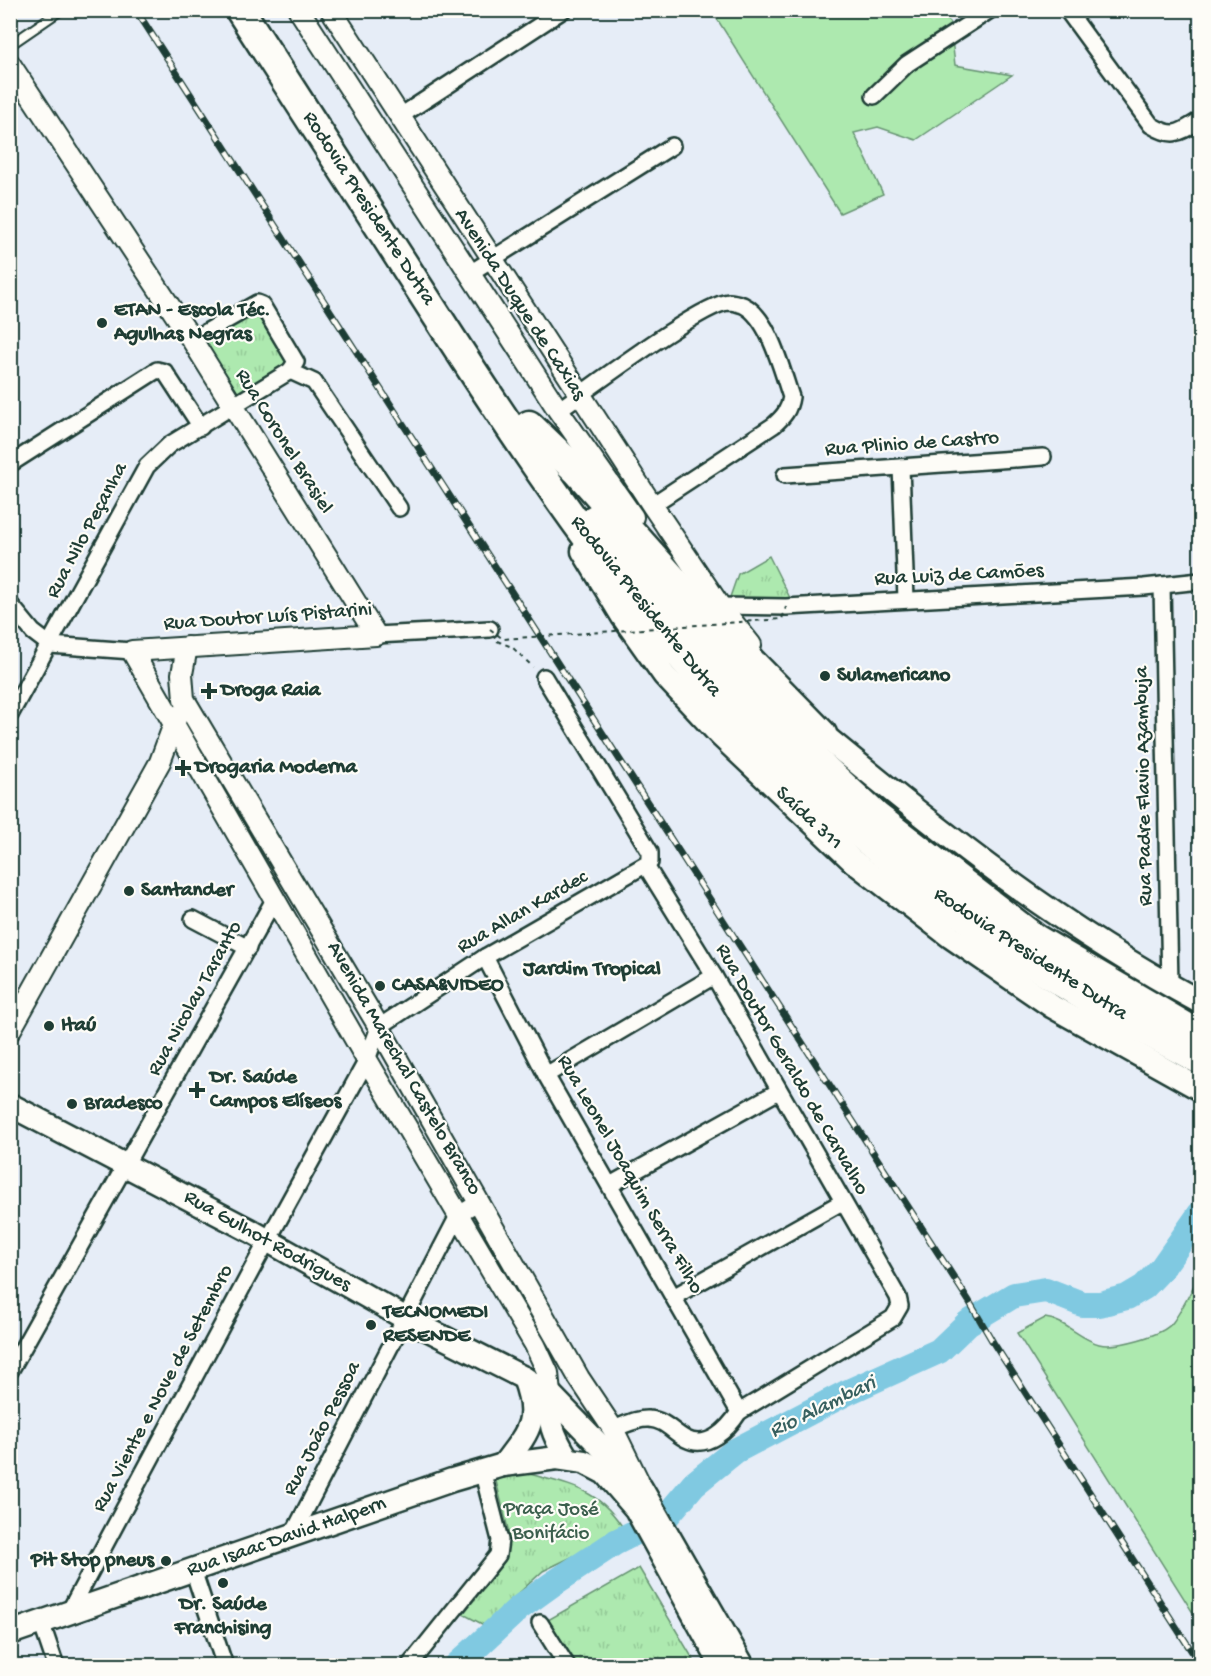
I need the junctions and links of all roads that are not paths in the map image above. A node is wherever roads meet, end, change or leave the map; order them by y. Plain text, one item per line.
1 (61, 10) edge
2 (240, 10) edge
3 (262, 10) edge
4 (299, 10) edge
5 (331, 10) edge
6 (563, 10) edge
7 (990, 10) edge
8 (1067, 10) edge
9 (10, 45) edge
10 (10, 64) edge
11 (874, 96) dead end
12 (399, 117) junction
13 (1200, 120) edge
14 (672, 146) dead end
15 (493, 261) junction
16 (470, 273) junction
17 (192, 340) junction
18 (290, 371) junction
19 (579, 396) junction
20 (234, 407) junction
21 (558, 410) junction
22 (201, 427) junction
23 (524, 434) junction
24 (1042, 457) dead end
25 (10, 464) edge
26 (901, 467) junction
27 (785, 475) dead end
28 (651, 505) junction
29 (399, 508) dead end
30 (1200, 581) edge
31 (1162, 585) junction
32 (906, 599) junction
33 (10, 604) edge
34 (720, 606) junction
35 (490, 629) road end
36 (375, 635) junction
37 (50, 645) junction
38 (187, 647) junction
39 (132, 651) junction
40 (544, 677) road end
41 (184, 699) junction
42 (10, 715) edge
43 (174, 724) junction
44 (822, 734) junction
45 (648, 859) junction
46 (275, 898) junction
47 (193, 919) dead end
48 (248, 948) junction
49 (485, 957) junction
50 (714, 976) junction
51 (1170, 985) junction
52 (1200, 1002) edge
53 (379, 1027) junction
54 (10, 1031) edge
55 (1200, 1035) edge
56 (367, 1060) junction
57 (1200, 1060) edge
58 (546, 1075) junction
59 (1200, 1089) edge
60 (779, 1091) junction
61 (10, 1105) edge
62 (127, 1167) junction
63 (610, 1185) junction
64 (479, 1202) junction
65 (843, 1202) junction
66 (459, 1214) junction
67 (268, 1240) junction
68 (675, 1296) junction
69 (405, 1318) junction
70 (10, 1371) edge
71 (524, 1378) junction
72 (550, 1394) junction
73 (740, 1412) junction
74 (614, 1430) junction
75 (567, 1458) junction
76 (493, 1468) junction
77 (643, 1500) junction
78 (292, 1536) junction
79 (675, 1561) junction
80 (193, 1570) junction
81 (69, 1612) junction
82 (41, 1622) junction
83 (540, 1623) dead end
84 (10, 1633) edge
85 (716, 1664) edge
86 (56, 1665) edge
87 (225, 1665) edge
88 (409, 1665) edge
89 (567, 1665) edge
90 (743, 1665) edge

1 - 9 lane
2 - 23 highway, Rodovia Presidente Dutra
3 - 23 highway, Rodovia Presidente Dutra
4 - 16 street, Avenida Duque de Caxias
5 - 12 street, Avenida Duque de Caxias
6 - 12 street
7 - 11 street
8 - 13 street
10 - 17 street, Rua Coronel Brasiel
12 - 15 street, Avenida Duque de Caxias
14 - 15 street
15 - 16 street
15 - 19 street, Avenida Duque de Caxias
16 - 21 street, Avenida Duque de Caxias
17 - 18 street
17 - 20 street, Rua Coronel Brasiel
18 - 20 street, Rua Nilo Peçanha
18 - 29 street
19 - 21 street
19 - 28 street, Avenida Duque de Caxias
19 - 28 street
20 - 22 street, Rua Nilo Peçanha
20 - 36 street, Rua Coronel Brasiel
21 - 34 street, Avenida Duque de Caxias
22 - 25 street
22 - 37 street, Rua Nilo Peçanha
23 - 44 highway
23 - 55 highway, Rodovia Presidente Dutra
23 - 57 highway, Rodovia Presidente Dutra
23 - 59 main road, Saída 311
24 - 26 street, Rua Plinio de Castro
26 - 27 street, Rua Plinio de Castro
26 - 32 street
28 - 34 street, Avenida Duque de Caxias
30 - 31 street, Rua Luiz de Camões
31 - 32 street, Rua Luiz de Camões
31 - 51 street, Rua Padre Flavio Azambuja
32 - 34 street, Rua Luiz de Camões
33 - 37 street
34 - 44 street, Avenida Duque de Caxias
35 - 36 street, Rua Doutor Luís Pistarini
36 - 38 street, Rua Doutor Luís Pistarini
37 - 39 street, Rua Doutor Luís Pistarini
37 - 42 street, Rua Nilo Peçanha
38 - 39 street, Rua Doutor Luís Pistarini
38 - 41 street, Avenida Marechal Castelo Branco
39 - 43 street, Avenida Marechal Castelo Branco
40 - 45 street, Rua Doutor Geraldo de Carvalho
41 - 43 street
41 - 53 street, Avenida Marechal Castelo Branco
43 - 46 street, Avenida Marechal Castelo Branco
43 - 54 street
44 - 51 main road
45 - 49 street, Rua Allan Kardec
45 - 50 street, Rua Doutor Geraldo de Carvalho
46 - 48 street, Rua Nicolau Taranto
46 - 56 street, Avenida Marechal Castelo Branco
47 - 48 street
48 - 62 street, Rua Nicolau Taranto
49 - 53 street, Rua Allan Kardec
49 - 58 street, Rua Leonel Joaquim Serra Filho
50 - 58 street
50 - 60 street, Rua Doutor Geraldo de Carvalho
51 - 52 main road
53 - 56 street, Rua Viente e Nove de Setembro
53 - 64 street, Avenida Marechal Castelo Branco
56 - 66 street, Avenida Marechal Castelo Branco
56 - 67 street, Rua Viente e Nove de Setembro
58 - 63 street, Rua Leonel Joaquim Serra Filho
60 - 63 street
60 - 65 street, Rua Doutor Geraldo de Carvalho
61 - 62 main road, Rua Gulhot Rodrigues
62 - 67 main road, Rua Gulhot Rodrigues
62 - 70 street, Rua Nicolau Taranto
63 - 68 street, Rua Leonel Joaquim Serra Filho
64 - 66 street
64 - 74 street, Avenida Marechal Castelo Branco
65 - 68 street
65 - 73 street, Rua Doutor Geraldo de Carvalho
66 - 69 street, Rua João Pessoa
66 - 72 street, Avenida Marechal Castelo Branco
67 - 69 main road, Rua Gulhot Rodrigues
67 - 81 street, Rua Viente e Nove de Setembro
68 - 73 street, Rua Leonel Joaquim Serra Filho
69 - 71 main road, Rua Gulhot Rodrigues
69 - 78 street, Rua João Pessoa
71 - 72 main road, Rua Gulhot Rodrigues
71 - 76 main road
72 - 75 main road
72 - 77 main road, Rua Gulhot Rodrigues
73 - 74 street
74 - 77 street, Avenida Marechal Castelo Branco
75 - 76 main road, Rua Isaac David Halpern
75 - 77 main road, Avenida Marechal Castelo Branco
76 - 78 main road, Rua Isaac David Halpern
76 - 88 street
77 - 79 main road, Avenida Marechal Castelo Branco
78 - 80 main road, Rua Isaac David Halpern
79 - 85 main road
79 - 90 main road
80 - 81 main road, Rua Isaac David Halpern
80 - 87 street
81 - 82 main road, Rua Isaac David Halpern
82 - 84 main road, Rua Isaac David Halpern
82 - 86 street
83 - 89 street

